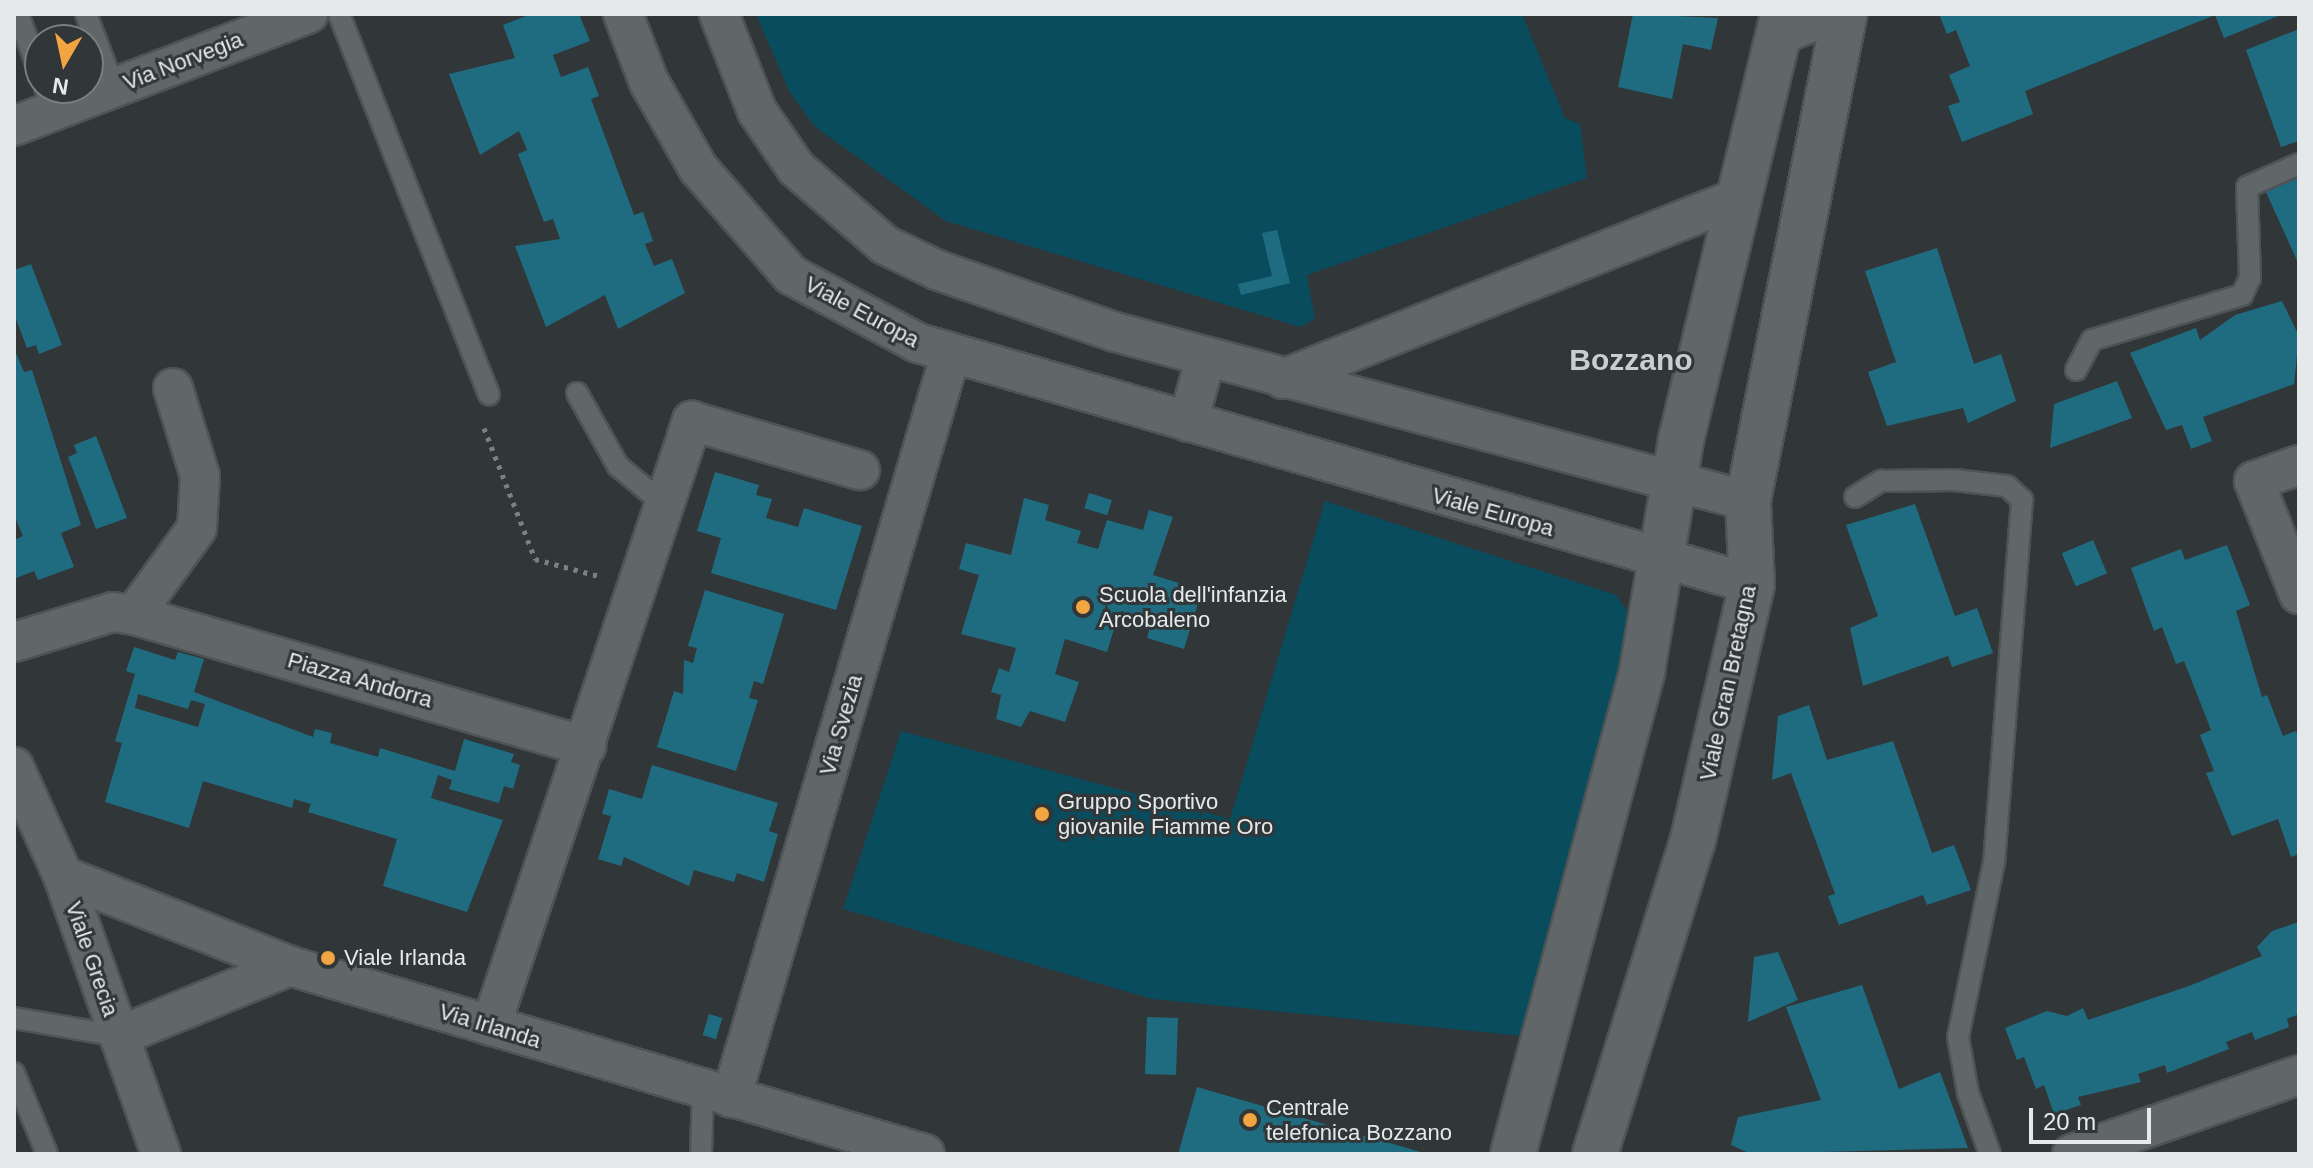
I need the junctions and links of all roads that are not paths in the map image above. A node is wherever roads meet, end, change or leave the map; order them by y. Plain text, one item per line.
1 (86, 14) edge
2 (308, 14) edge
3 (339, 14) edge
4 (623, 14) edge
5 (719, 14) edge
6 (1833, 14) edge
7 (1844, 14) edge
8 (1781, 24) edge
9 (114, 88) junction
10 (104, 90) edge
11 (43, 104) edge
12 (14, 126) edge
13 (2299, 164) edge
14 (1740, 197) junction
15 (951, 353) junction
16 (1206, 357) junction
17 (2076, 370) dead end
18 (1283, 379) junction
19 (173, 388) dead end
20 (577, 393) dead end
21 (489, 394) dead end
22 (1188, 422) junction
23 (2299, 465) edge
24 (860, 470) dead end
25 (1673, 486) junction
26 (1855, 497) dead end
27 (1748, 501) junction
28 (665, 505) junction
29 (1661, 562) junction
30 (1752, 584) junction
31 (2299, 594) edge
32 (134, 615) junction
33 (14, 642) edge
34 (586, 746) junction
35 (14, 767) edge
36 (63, 876) junction
37 (290, 966) junction
38 (14, 1018) edge
39 (491, 1026) junction
40 (119, 1036) junction
41 (14, 1073) edge
42 (2299, 1075) edge
43 (717, 1094) junction
44 (47, 1154) edge
45 (161, 1154) edge
46 (701, 1154) edge
47 (925, 1154) edge
48 (1513, 1154) edge
49 (1595, 1154) edge
50 (1990, 1154) edge
51 (2072, 1154) edge

1 - 9 lane
2 - 9 street, Via Norvegia
3 - 21 lane
4 - 15 street, Viale Europa
5 - 16 street
6 - 8 street
7 - 27 street, Viale Gran Bretagna
8 - 14 street
9 - 10 street, Via Norvegia
11 - 12 street, Via Norvegia
13 - 17 lane
14 - 18 street
14 - 25 street
15 - 22 street, Viale Europa
15 - 43 street, Via Svezia
16 - 18 street
16 - 22 street
18 - 25 street
19 - 32 street
20 - 28 lane
22 - 29 street, Viale Europa
23 - 31 street
24 - 28 street
25 - 27 street
25 - 29 street
26 - 50 lane
27 - 30 street, Viale Gran Bretagna
28 - 34 street
29 - 30 street, Viale Europa
29 - 48 street
30 - 49 street, Viale Gran Bretagna
32 - 33 street, Piazza Andorra
32 - 34 street, Piazza Andorra
34 - 39 street
35 - 36 street, Viale Grecia
36 - 37 street, Via Irlanda
36 - 40 street, Viale Grecia
37 - 39 street, Via Irlanda
37 - 40 street
38 - 40 lane
39 - 43 street, Via Irlanda
40 - 45 street, Viale Grecia
41 - 44 lane
42 - 51 street
43 - 46 lane
43 - 47 street, Via Irlanda

